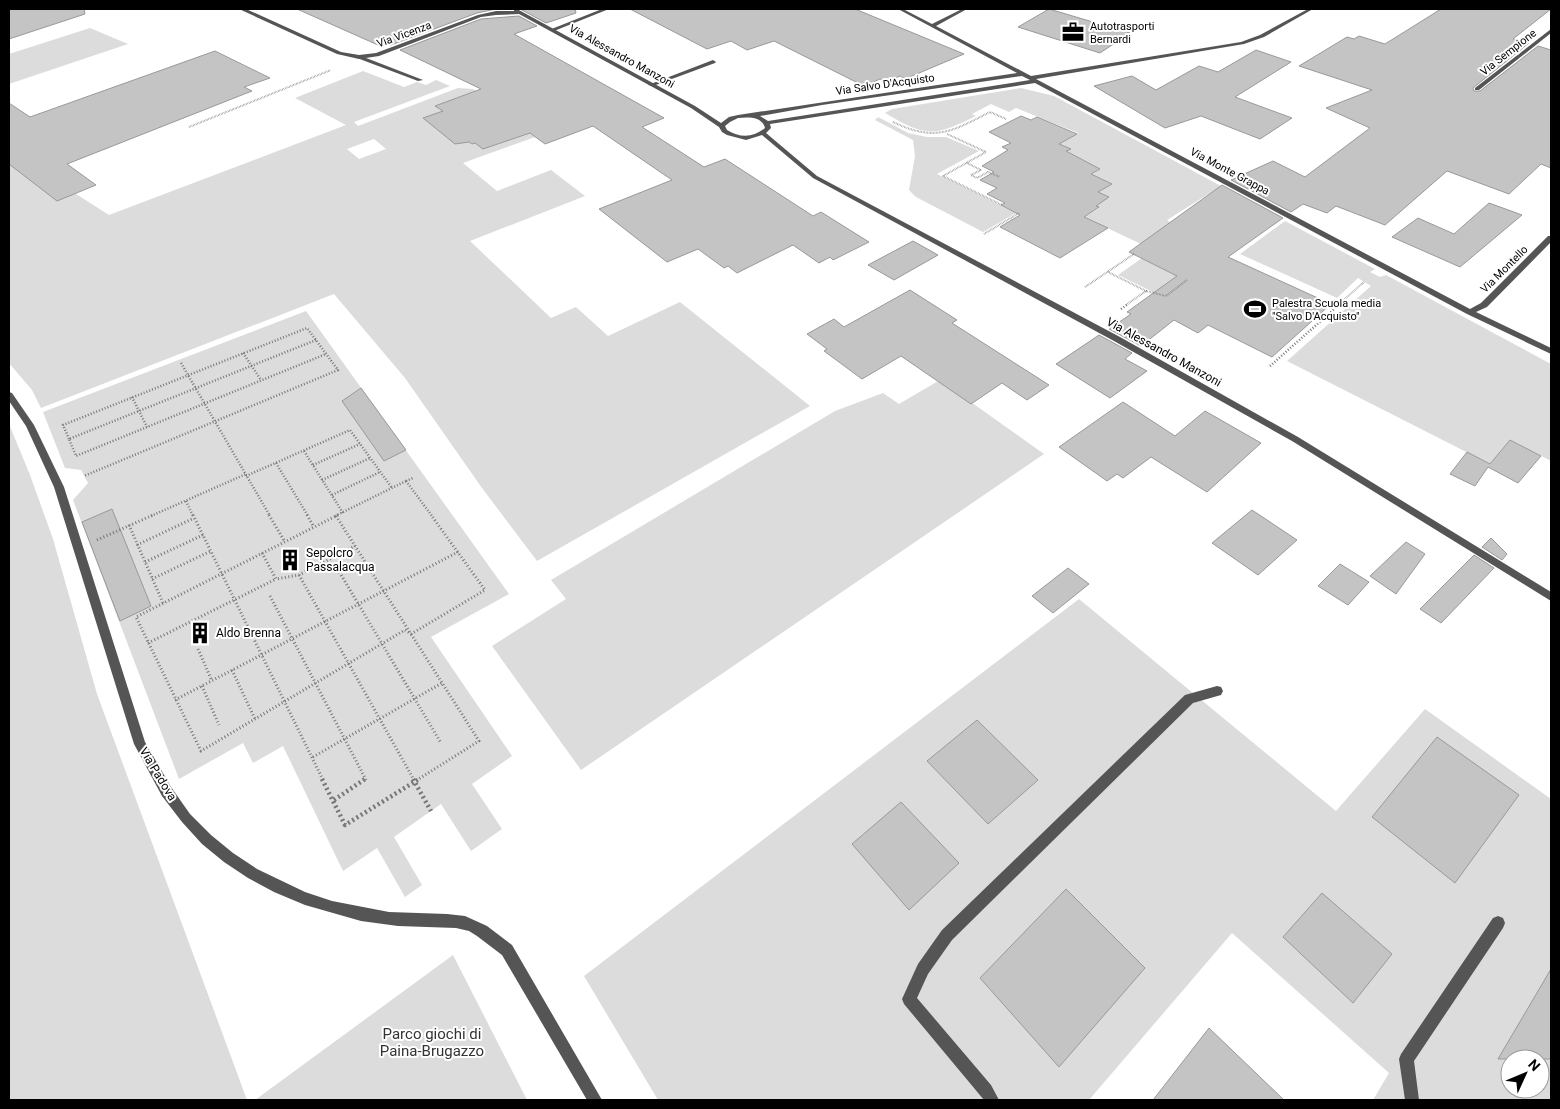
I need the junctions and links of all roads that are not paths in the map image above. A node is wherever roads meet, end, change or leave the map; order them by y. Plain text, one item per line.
1 (242, 9) edge
2 (514, 9) edge
3 (606, 9) edge
4 (900, 9) edge
5 (966, 9) edge
6 (1311, 9) edge
7 (520, 12) junction
8 (932, 26) junction
9 (552, 30) junction
10 (1551, 31) edge
11 (361, 57) junction
12 (713, 62) dead end
13 (1023, 74) junction
14 (1033, 79) junction
15 (420, 80) dead end
16 (651, 85) junction
17 (1478, 89) dead end
18 (693, 107) junction
19 (718, 114) dead end
20 (726, 116) dead end
21 (750, 116) junction
22 (734, 117) junction
23 (767, 123) junction
24 (722, 126) junction
25 (763, 133) junction
26 (1551, 238) edge
27 (1470, 312) junction
28 (1551, 351) edge
29 (9, 395) edge
30 (1551, 596) edge
31 (1217, 691) dead end
32 (1498, 923) dead end
33 (595, 1100) edge
34 (992, 1100) edge
35 (1412, 1100) edge

1 - 11 street, Via Vicenza
2 - 7 street, Via Alessandro Manzoni
3 - 9 street
4 - 8 street, Via Monte Grappa
5 - 8 street
6 - 14 street, Via Salvo D'Acquisto
7 - 9 street, Via Alessandro Manzoni
7 - 11 street, Via Vicenza
8 - 13 street, Via Monte Grappa
9 - 16 street, Via Alessandro Manzoni
10 - 17 street, Via Sempione
11 - 15 street
12 - 16 street
13 - 14 street, Via Monte Grappa
13 - 21 street, Via Salvo D'Acquisto
14 - 23 street, Via Salvo D'Acquisto
14 - 27 street, Via Monte Grappa
16 - 18 street, Via Alessandro Manzoni
18 - 19 street, Via Alessandro Manzoni
18 - 24 street, Via Alessandro Manzoni
20 - 22 street
21 - 22 street, Via Salvo D'Acquisto
21 - 23 street
22 - 24 street
23 - 25 street
24 - 25 street, Via Alessandro Manzoni
25 - 30 street, Via Alessandro Manzoni
26 - 27 street, Via Montello
27 - 28 street, Via Monte Grappa
29 - 33 street, Via Padova
31 - 34 street
32 - 35 street

